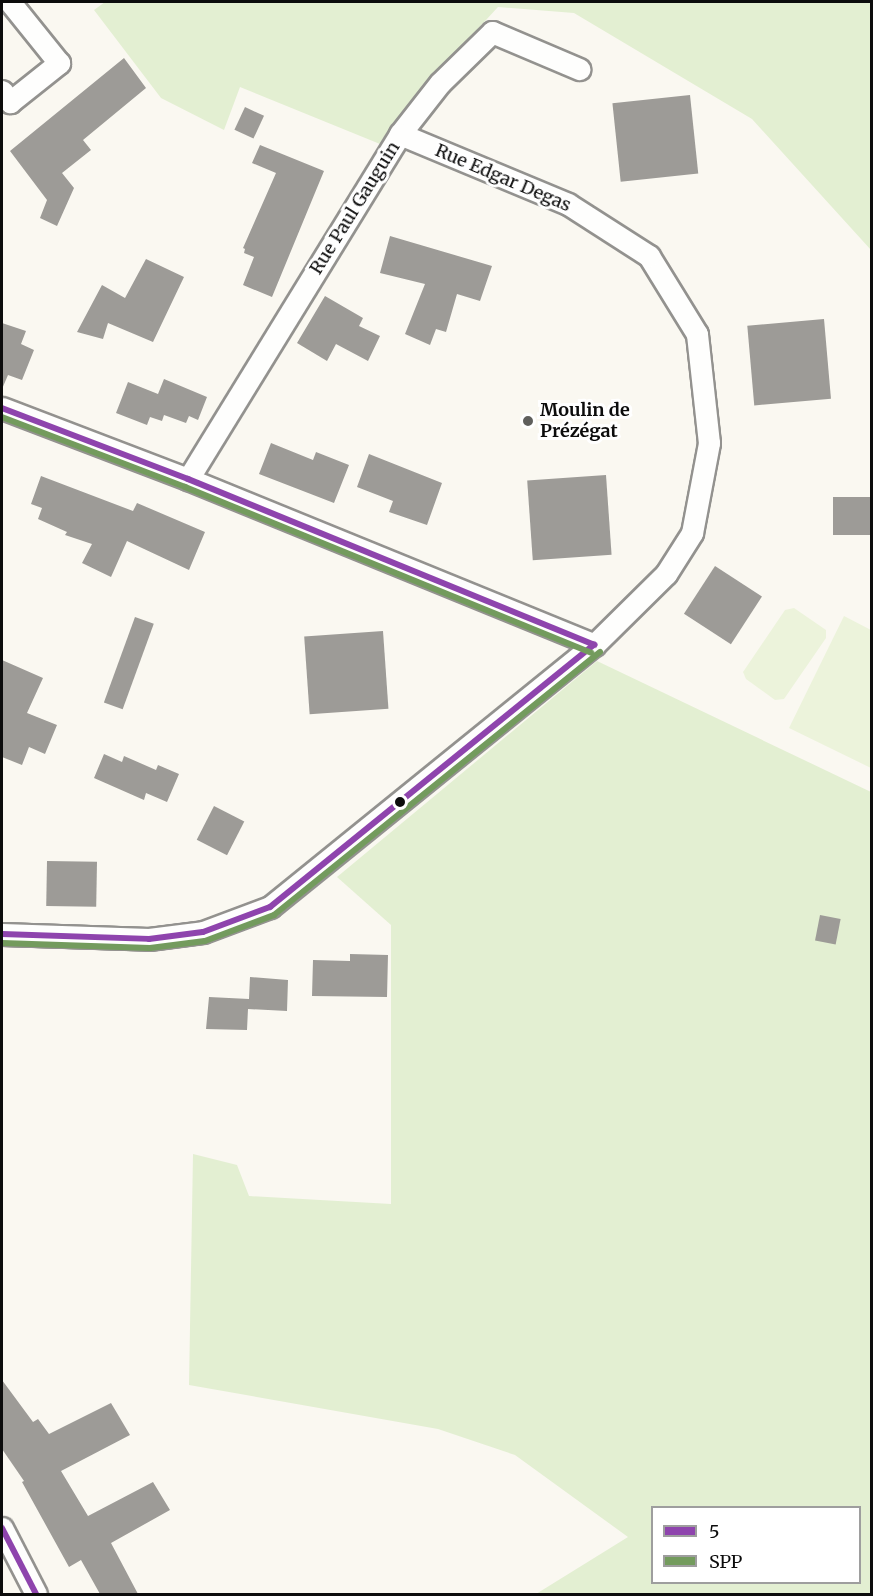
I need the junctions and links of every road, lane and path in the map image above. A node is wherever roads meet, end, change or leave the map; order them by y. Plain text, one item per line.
1 (10, 2) edge
2 (579, 69) dead end
3 (2, 91) edge
4 (400, 134) junction
5 (2, 408) edge
6 (188, 479) junction
7 (594, 645) junction
8 (2, 934) edge
9 (2, 1528) edge
10 (36, 1594) edge

1 - 3 street
2 - 4 street, Rue Paul Gauguin
4 - 6 street, Rue Paul Gauguin
4 - 7 street, Rue Edgar Degas
5 - 6 street
6 - 7 street
7 - 8 street, Rue Edgar Degas
9 - 10 street

